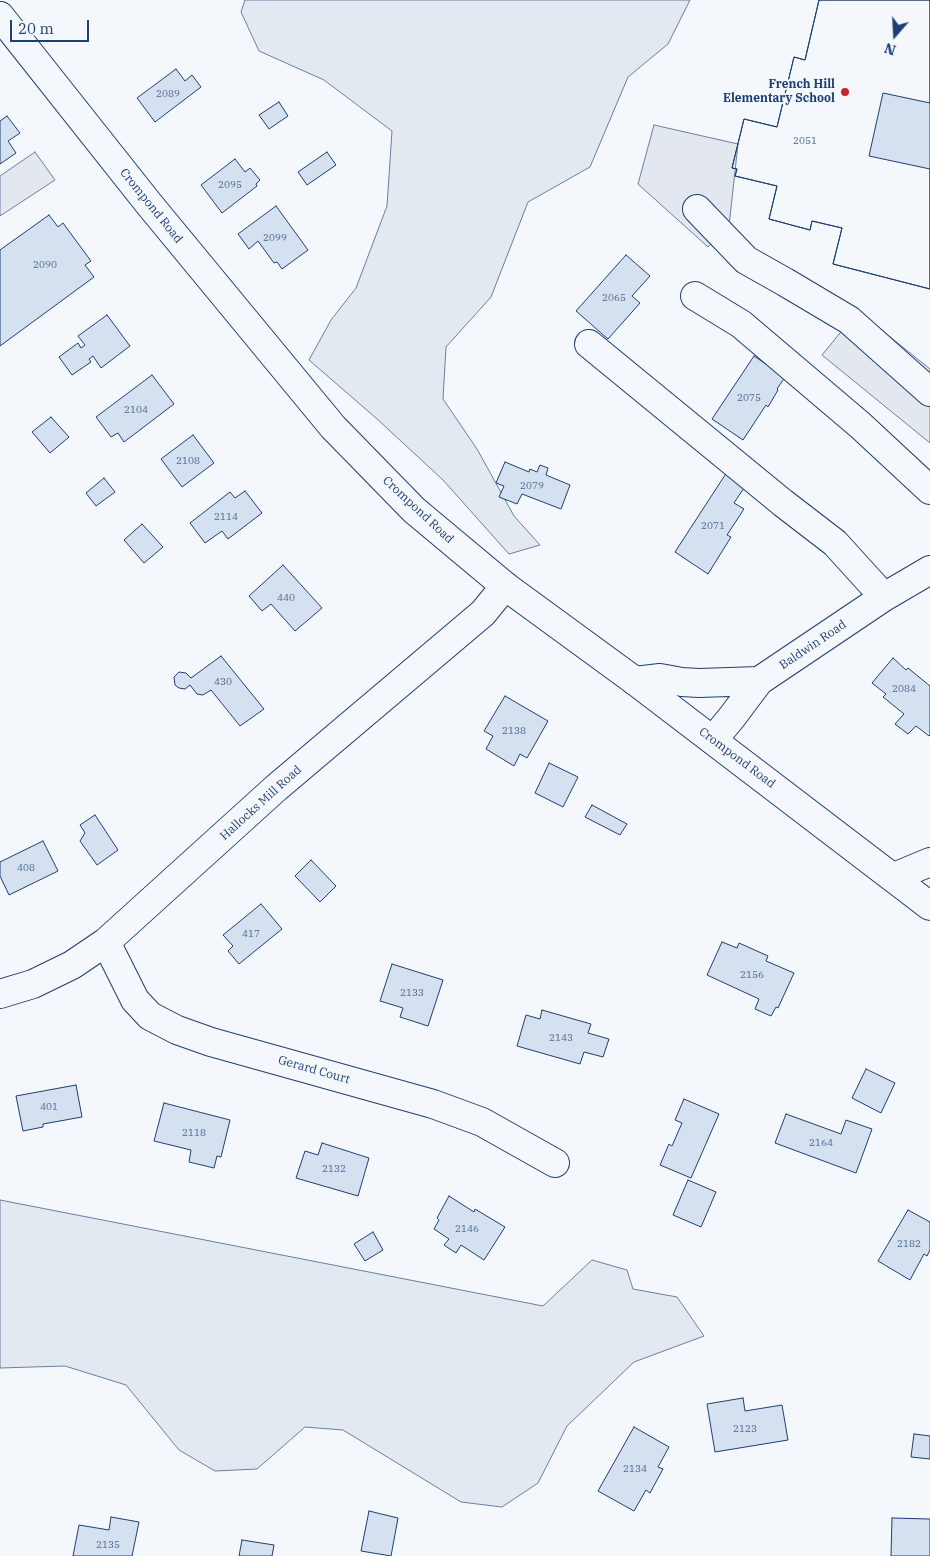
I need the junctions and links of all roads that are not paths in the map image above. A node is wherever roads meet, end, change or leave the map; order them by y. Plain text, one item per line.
1 (0, 16) edge
2 (697, 210) dead end
3 (695, 296) dead end
4 (590, 344) dead end
5 (930, 392) edge
6 (930, 490) edge
7 (930, 570) edge
8 (505, 586) junction
9 (884, 597) junction
10 (635, 681) junction
11 (759, 681) junction
12 (713, 740) junction
13 (930, 862) edge
14 (894, 877) junction
15 (930, 906) edge
16 (106, 942) junction
17 (0, 994) edge
18 (555, 1163) dead end

1 - 8 main road, Crompond Road
2 - 5 main road
3 - 6 main road
4 - 9 main road
7 - 9 main road, Baldwin Road
8 - 10 main road, Crompond Road
8 - 16 main road, Hallocks Mill Road
9 - 11 main road, Baldwin Road
10 - 11 main road
10 - 12 main road, Crompond Road
11 - 12 main road, Baldwin Road
12 - 14 main road, Crompond Road
13 - 14 main road
14 - 15 main road, Crompond Road
16 - 17 main road, Hallocks Mill Road
16 - 18 main road, Gerard Court

